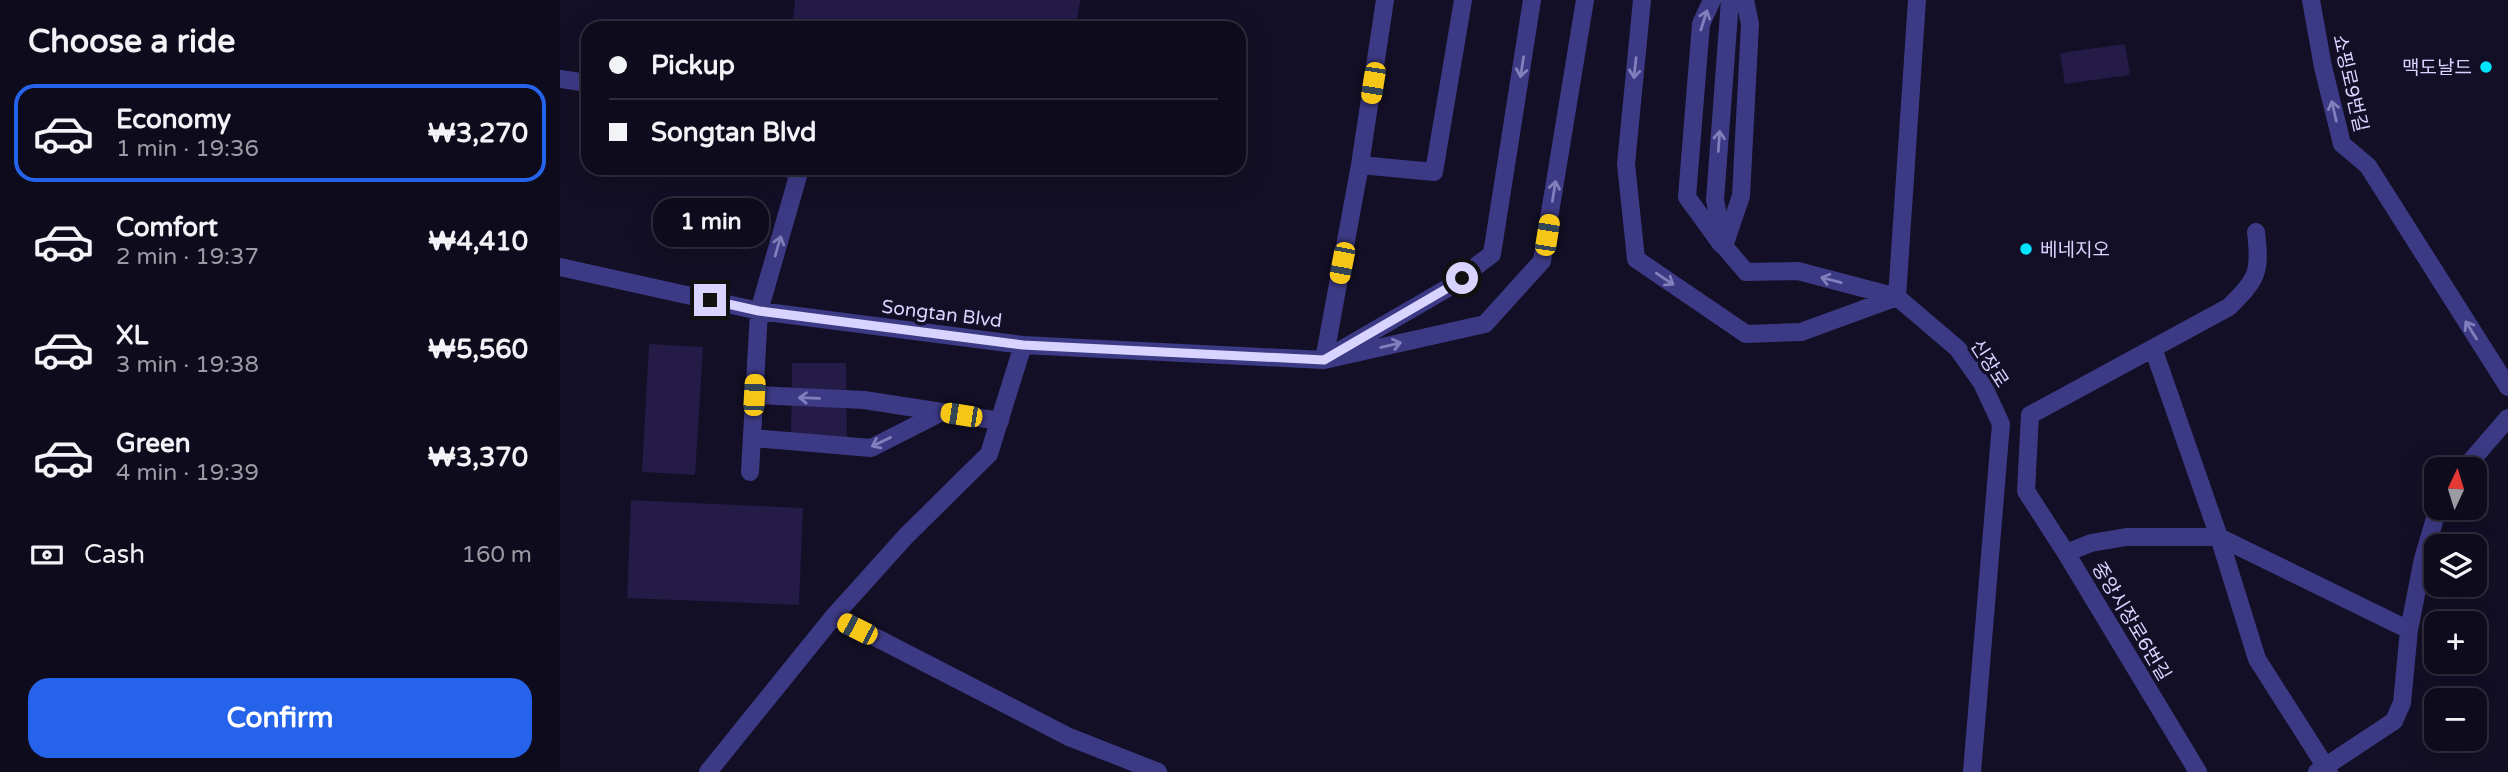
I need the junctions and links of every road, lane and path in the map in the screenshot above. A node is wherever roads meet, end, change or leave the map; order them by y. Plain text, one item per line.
1 (1385, 0) edge
2 (1463, 0) edge
3 (1532, 0) edge
4 (1585, 0) edge
5 (1642, 0) edge
6 (1712, 0) edge
7 (1730, 0) edge
8 (1745, 0) edge
9 (1917, 0) edge
10 (2311, 0) edge
11 (560, 79) edge
12 (581, 82) edge
13 (1360, 165) junction
14 (797, 175) edge
15 (2256, 232) dead end
16 (1724, 246) junction
17 (560, 267) edge
18 (1897, 298) junction
19 (759, 311) junction
20 (1023, 345) junction
21 (2153, 348) junction
22 (1324, 360) junction
23 (2508, 387) edge
24 (754, 395) junction
25 (942, 412) junction
26 (2508, 418) edge
27 (1000, 422) junction
28 (752, 438) junction
29 (2474, 457) edge
30 (750, 472) dead end
31 (2434, 520) edge
32 (2219, 537) junction
33 (2066, 553) junction
34 (834, 617) junction
35 (2409, 630) junction
36 (2324, 770) edge
37 (708, 772) edge
38 (1158, 772) edge
39 (1972, 772) edge
40 (2198, 772) edge

1 - 13 street
2 - 13 street
3 -> 22 street
22 -> 4 street, Songtan Blvd
5 -> 18 street
16 -> 6 street
16 -> 7 street
8 - 16 street
9 - 18 street
23 -> 10 street, 쇼핑로9번길
11 - 12 street
13 - 22 street
19 -> 14 street
15 - 21 street
18 -> 16 street
17 - 19 street, Songtan Blvd
18 - 39 street, 신장로
19 - 20 street, Songtan Blvd
19 - 24 street
20 - 22 street, Songtan Blvd
20 - 27 street
21 - 32 street
21 - 33 street
25 -> 24 street
24 - 28 street
25 - 27 street
25 -> 28 street
26 - 29 street
27 - 34 street
28 - 30 street
31 - 35 street
32 - 33 street, 중앙시장로6번길
32 - 35 street, 중앙시장로6번길
32 - 36 street
33 - 40 street, 중앙시장로6번길
34 - 37 street
34 - 38 street
35 - 36 street

